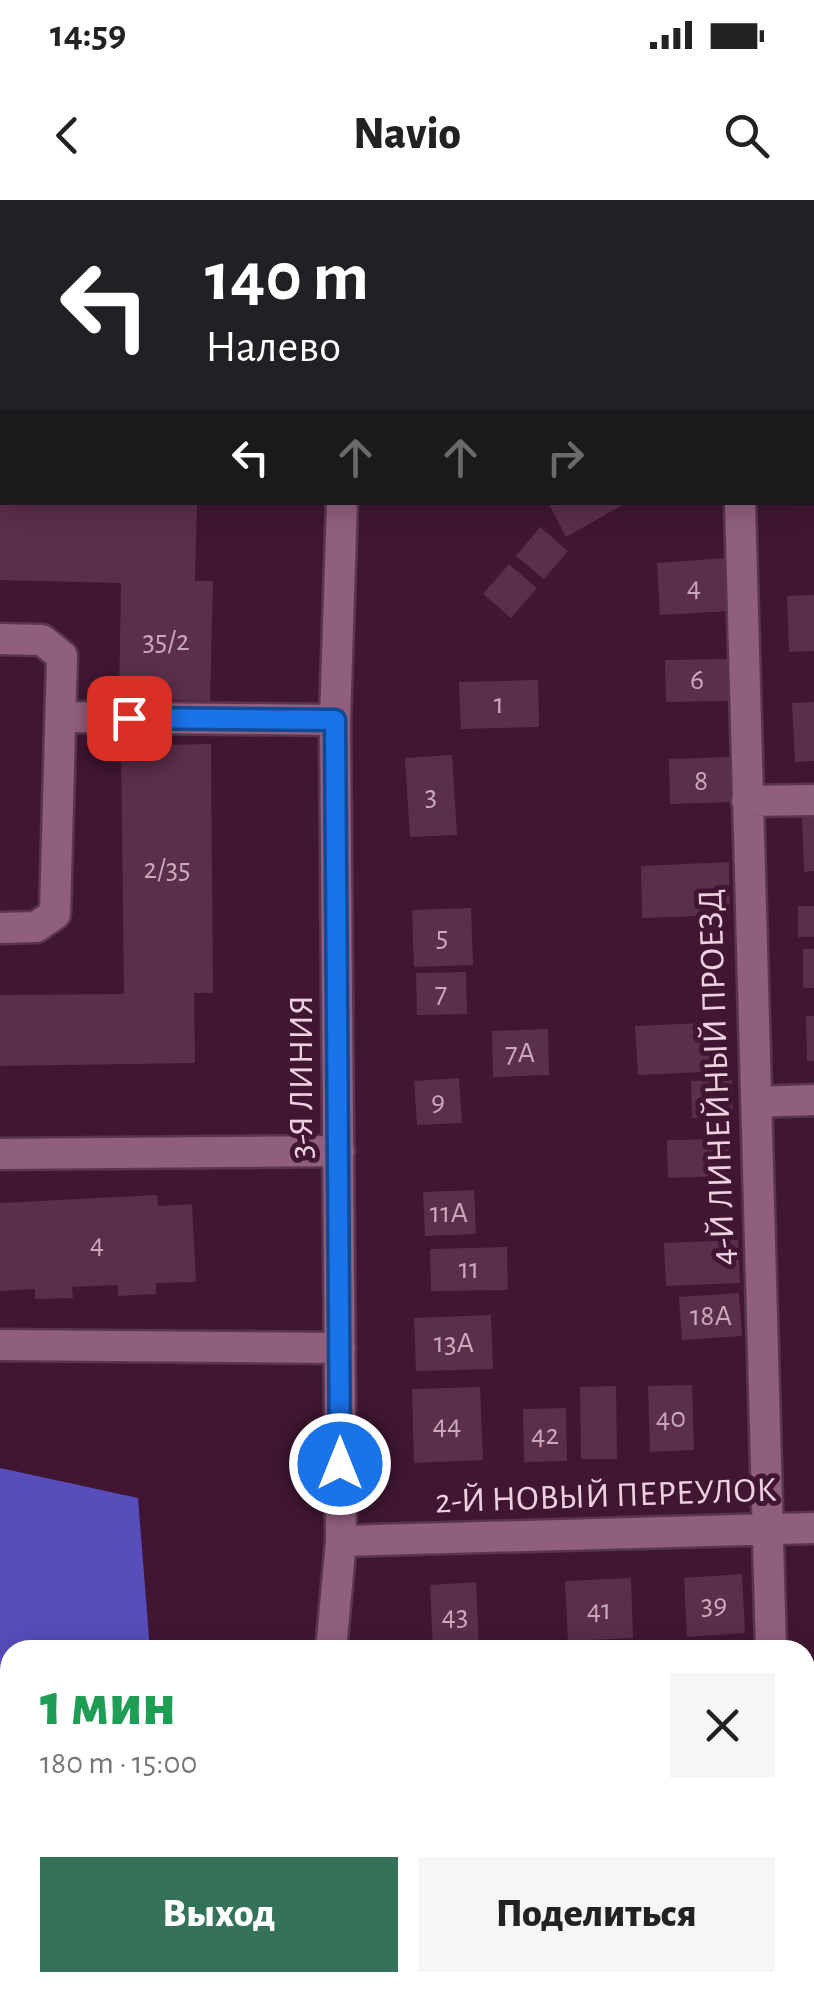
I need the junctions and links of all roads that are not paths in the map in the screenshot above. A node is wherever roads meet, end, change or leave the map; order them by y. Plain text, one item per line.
1 (342, 505) edge
2 (740, 505) edge
3 (0, 639) edge
4 (63, 717) junction
5 (335, 720) junction
6 (814, 800) edge
7 (747, 801) junction
8 (0, 928) edge
9 (814, 1100) edge
10 (756, 1102) junction
11 (339, 1152) junction
12 (0, 1154) edge
13 (0, 1346) edge
14 (340, 1348) junction
15 (814, 1528) edge
16 (768, 1529) junction
17 (341, 1541) junction
18 (331, 1640) edge
19 (772, 1640) edge

1 - 5 street, 3-Я ЛИНИЯ
2 - 7 street, 4-Й ЛИНЕЙНЫЙ ПРОЕЗД
3 - 4 street
4 - 5 street
4 - 8 street
5 - 11 street, 3-Я ЛИНИЯ
6 - 7 street
7 - 10 street, 4-Й ЛИНЕЙНЫЙ ПРОЕЗД
9 - 10 street
10 - 16 street, 4-Й ЛИНЕЙНЫЙ ПРОЕЗД
11 - 12 street
11 - 14 street, 3-Я ЛИНИЯ
13 - 14 street
14 - 17 street, 3-Я ЛИНИЯ
15 - 16 street, 2-Й НОВЫЙ ПЕРЕУЛОК
16 - 17 street, 2-Й НОВЫЙ ПЕРЕУЛОК
16 - 19 street, 4-Й ЛИНЕЙНЫЙ ПРОЕЗД
17 - 18 street, 3-Я ЛИНИЯ

